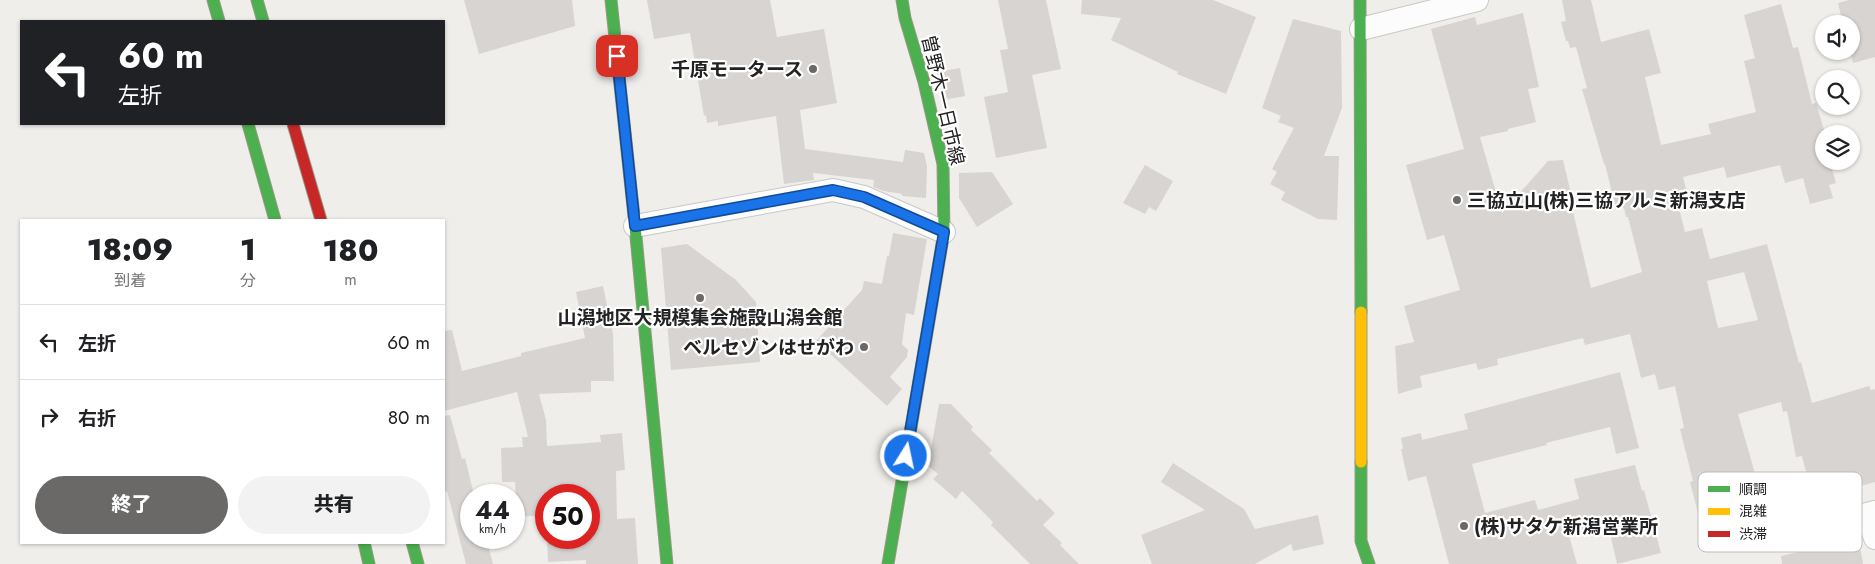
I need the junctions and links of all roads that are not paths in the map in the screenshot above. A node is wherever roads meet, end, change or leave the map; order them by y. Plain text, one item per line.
1 (213, 0) edge
2 (257, 0) edge
3 (611, 0) edge
4 (902, 0) edge
5 (1360, 0) edge
6 (1477, 0) edge
7 (219, 20) edge
8 (263, 20) edge
9 (1361, 29) junction
10 (248, 125) edge
11 (293, 125) edge
12 (275, 219) edge
13 (321, 219) edge
14 (635, 226) junction
15 (944, 232) junction
16 (1875, 512) edge
17 (1875, 538) edge
18 (365, 544) edge
19 (413, 544) edge
20 (370, 564) edge
21 (418, 564) edge
22 (667, 564) edge
23 (888, 564) edge
24 (1369, 564) edge

1 - 7 street
2 - 8 street
3 - 14 street
4 - 15 street, 曽野木一日市線
5 - 9 street
6 - 9 street
9 - 24 street
10 - 12 street
11 - 13 street
14 - 15 street
14 - 22 street
15 - 23 street, 曽野木一日市線
16 - 17 street
18 - 20 street
19 - 21 street

